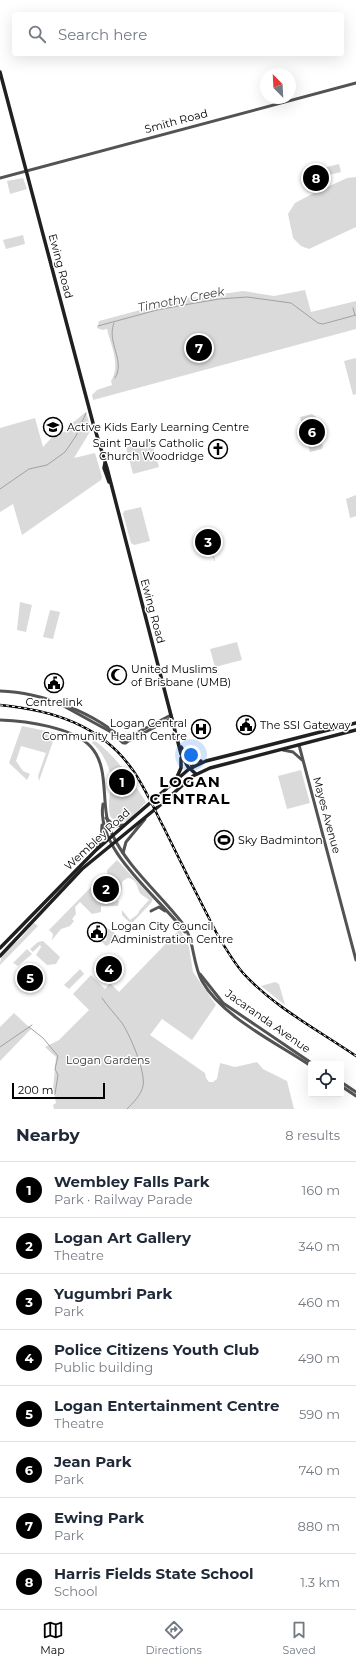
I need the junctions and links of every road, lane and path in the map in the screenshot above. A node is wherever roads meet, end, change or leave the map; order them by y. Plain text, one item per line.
1 (0, 72) edge
2 (356, 83) edge
3 (27, 170) junction
4 (0, 178) edge
5 (0, 691) edge
6 (172, 716) junction
7 (0, 720) edge
8 (356, 723) edge
9 (356, 730) edge
10 (298, 738) junction
11 (299, 745) junction
12 (281, 750) junction
13 (182, 754) junction
14 (206, 761) junction
15 (304, 763) junction
16 (191, 768) junction
17 (196, 774) junction
18 (174, 781) junction
19 (148, 816) junction
20 (104, 818) junction
21 (128, 823) junction
22 (113, 836) junction
23 (109, 839) junction
24 (116, 841) junction
25 (112, 844) junction
26 (95, 851) junction
27 (123, 853) junction
28 (151, 911) dead end
29 (178, 923) junction
30 (356, 935) edge
31 (351, 936) junction
32 (190, 938) junction
33 (0, 948) edge
34 (0, 956) edge
35 (356, 960) edge
36 (308, 1062) edge
37 (344, 1084) edge
38 (344, 1088) edge
39 (356, 1092) edge
40 (356, 1096) edge

1 - 3 main road, Ewing Road
2 - 3 street, Smith Road
3 - 4 street, Smith Road
3 - 6 main road, Ewing Road
5 - 6 street
6 - 13 main road, Ewing Road
7 - 20 street
8 - 10 main road, Wembley Road
9 - 11 main road, Wembley Road
10 - 11 main road
10 - 14 main road, Wembley Road
11 - 12 main road, Wembley Road
11 - 15 street, Mayes Avenue
12 - 15 street
12 - 17 main road, Wembley Road
13 - 14 main road
13 - 16 main road, Ewing Road
13 - 18 main road
14 - 16 main road, Wembley Road
15 - 31 street, Mayes Avenue
16 - 17 main road, Ewing Road
16 - 18 main road, Wembley Road
17 - 19 main road, Wembley Road
18 - 21 main road, Wembley Road
19 - 24 main road, Wembley Road
19 - 27 street
20 - 21 street
20 - 22 street, Jacaranda Avenue
20 - 23 street, Jacaranda Avenue
20 - 26 street
21 - 22 main road, Wembley Road
22 - 23 main road, Wembley Road
22 - 24 street, Jacaranda Avenue
23 - 25 street, Jacaranda Avenue
23 - 26 main road, Wembley Road
24 - 25 main road, Wembley Road
24 - 27 street, Jacaranda Avenue
25 - 29 street, Jacaranda Avenue
25 - 34 main road, Wembley Road
26 - 33 main road, Wembley Road
27 - 32 street, Jacaranda Avenue
28 - 29 street
29 - 32 street, Jacaranda Avenue
30 - 31 street
31 - 35 street, Mayes Avenue
32 - 36 street, Jacaranda Avenue
37 - 39 street
38 - 40 street

